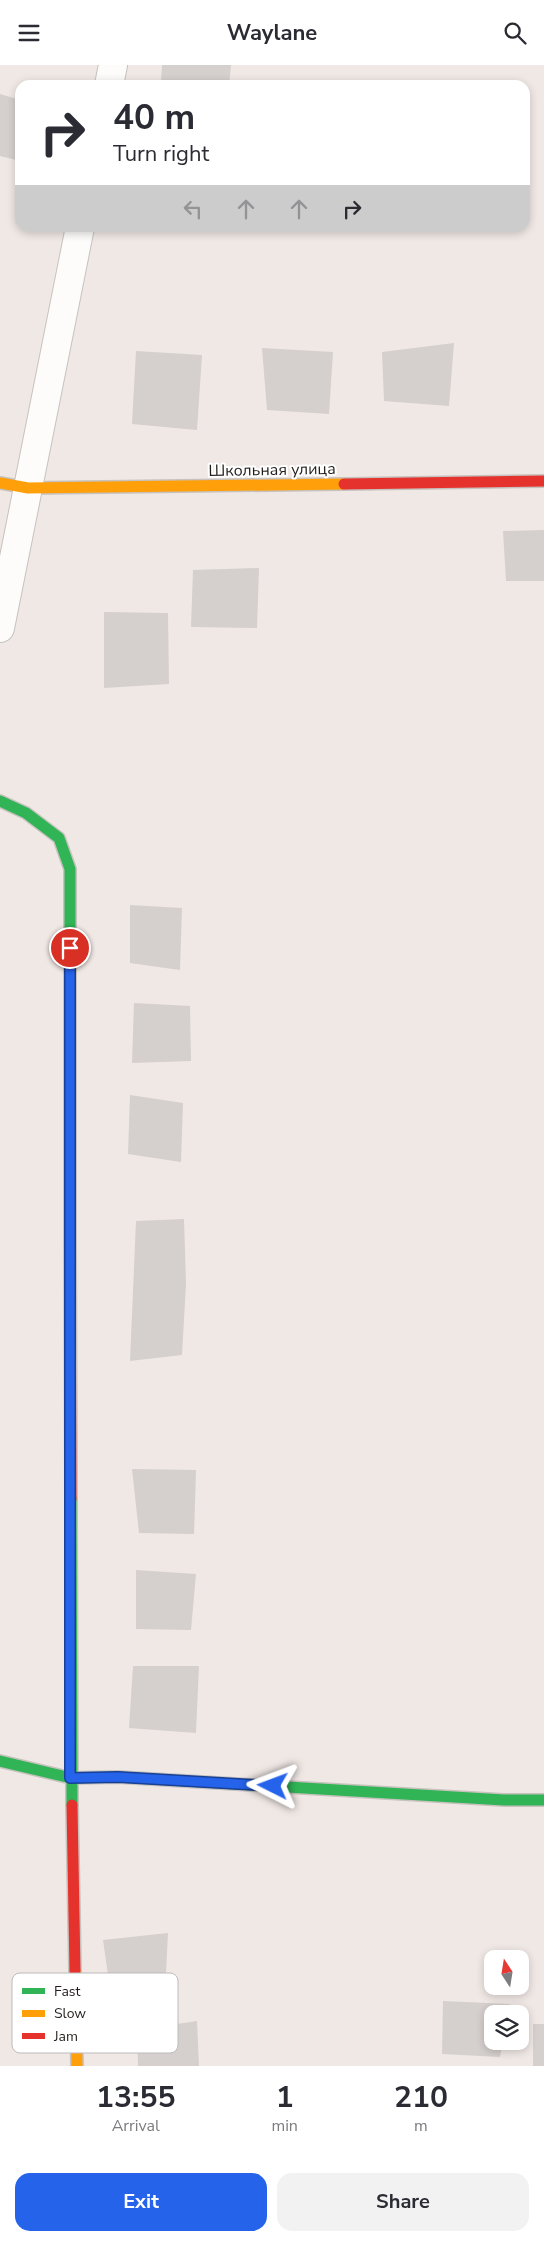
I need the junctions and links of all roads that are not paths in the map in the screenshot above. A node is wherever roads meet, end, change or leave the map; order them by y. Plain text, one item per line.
1 (113, 65) edge
2 (110, 80) edge
3 (79, 232) edge
4 (544, 481) edge
5 (0, 483) edge
6 (28, 488) junction
7 (0, 628) edge
8 (0, 801) edge
9 (0, 1761) edge
10 (70, 1778) junction
11 (544, 1800) edge
12 (75, 1973) edge
13 (77, 2053) edge
14 (77, 2066) edge

1 - 2 street
3 - 6 street
4 - 6 street, Школьная улица
5 - 6 street, Школьная улица
6 - 7 street
8 - 10 street
9 - 10 street
10 - 11 street
10 - 12 street
13 - 14 street

